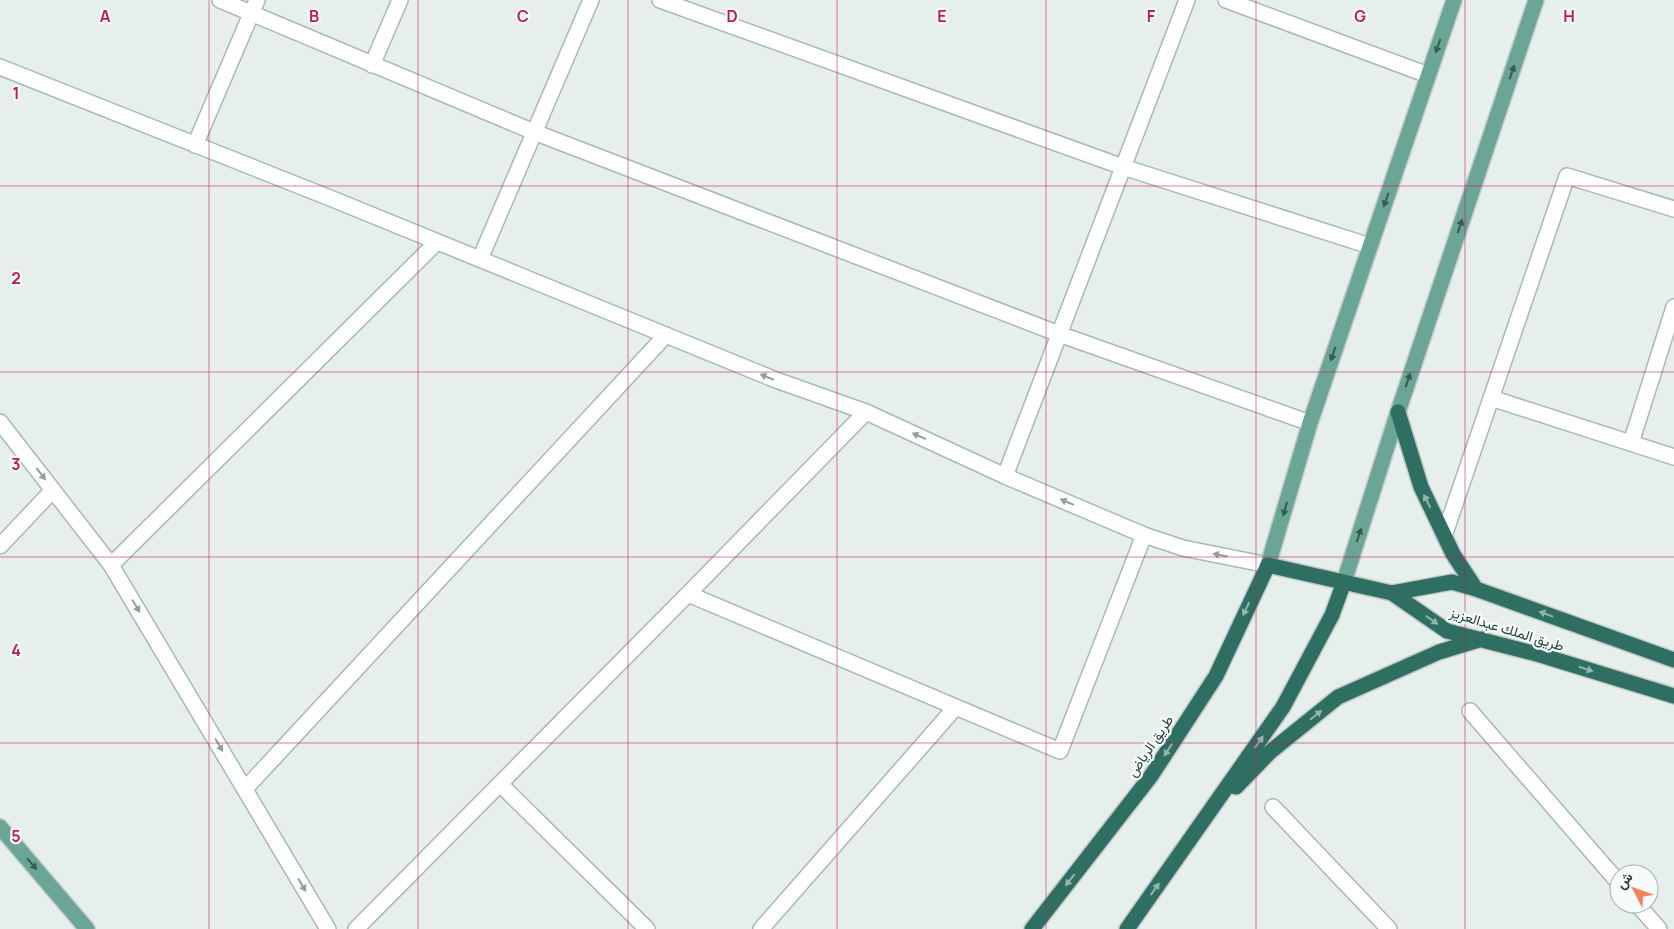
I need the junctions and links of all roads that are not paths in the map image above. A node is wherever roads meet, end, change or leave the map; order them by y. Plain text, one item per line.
1 (220, 0) edge
2 (257, 0) edge
3 (400, 0) edge
4 (591, 0) edge
5 (660, 0) edge
6 (1187, 0) edge
7 (1226, 0) edge
8 (1454, 0) edge
9 (1536, 0) edge
10 (251, 14) junction
11 (372, 65) junction
12 (0, 67) edge
13 (1428, 75) junction
14 (534, 132) junction
15 (195, 145) junction
16 (1124, 167) junction
17 (1674, 209) edge
18 (437, 242) junction
19 (1370, 246) junction
20 (480, 259) junction
21 (1674, 308) edge
22 (1059, 334) junction
23 (666, 335) junction
24 (1491, 398) junction
25 (866, 412) junction
26 (1398, 412) junction
27 (0, 422) edge
28 (1310, 423) junction
29 (1631, 443) junction
30 (1674, 457) edge
31 (1005, 476) junction
32 (54, 490) junction
33 (1144, 535) junction
34 (1444, 536) junction
35 (0, 546) edge
36 (112, 565) junction
37 (1268, 565) junction
38 (1344, 582) junction
39 (1476, 589) junction
40 (1392, 593) junction
41 (688, 594) junction
42 (1483, 639) junction
43 (1674, 660) edge
44 (1674, 696) edge
45 (955, 708) junction
46 (1470, 711) dead end
47 (500, 784) junction
48 (245, 789) junction
49 (1273, 807) dead end
50 (1204, 821) junction
51 (0, 827) edge
52 (1609, 871) edge
53 (1646, 914) edge
54 (87, 929) edge
55 (328, 929) edge
56 (356, 929) edge
57 (648, 929) edge
58 (761, 929) edge
59 (1032, 929) edge
60 (1127, 929) edge
61 (1389, 929) edge
62 (1659, 929) edge

1 - 10 street
2 - 10 street
3 - 11 street
4 - 14 street
5 - 16 street
6 - 16 street
7 - 13 street
8 -> 13 main road
26 -> 9 main road
10 - 11 street
10 - 15 street
11 - 14 street
12 - 15 street
13 -> 19 main road
14 - 20 street
14 - 22 street
15 - 18 street
16 - 19 street
16 - 22 street
17 - 24 street
18 - 20 street
18 - 36 street
19 -> 28 main road
20 - 23 street
21 - 29 street
22 - 28 street
22 - 31 street
25 -> 23 street
23 - 48 street
24 - 29 street
24 - 34 street
31 -> 25 street
25 - 41 street
34 -> 26 highway
38 -> 26 main road
27 -> 32 street
28 -> 37 main road
29 - 30 street
33 -> 31 street
32 - 35 street
32 - 36 street
37 -> 33 street
33 - 45 street
34 - 39 highway
36 -> 48 street
37 - 38 highway
37 -> 59 highway, طريق الرياض
38 - 40 highway
50 -> 38 highway
39 - 40 highway, طريق الملك عبدالعزيز
43 -> 39 highway, طريق الملك عبدالعزيز
40 -> 42 highway, طريق الملك عبدالعزيز
41 - 45 street
41 - 47 street
42 -> 44 highway, طريق الملك عبدالعزيز
50 -> 42 highway
45 - 58 street
46 - 52 street
47 - 56 street
47 - 57 street
48 -> 55 street
49 - 61 street
60 -> 50 highway
51 -> 54 main road
53 - 62 street

